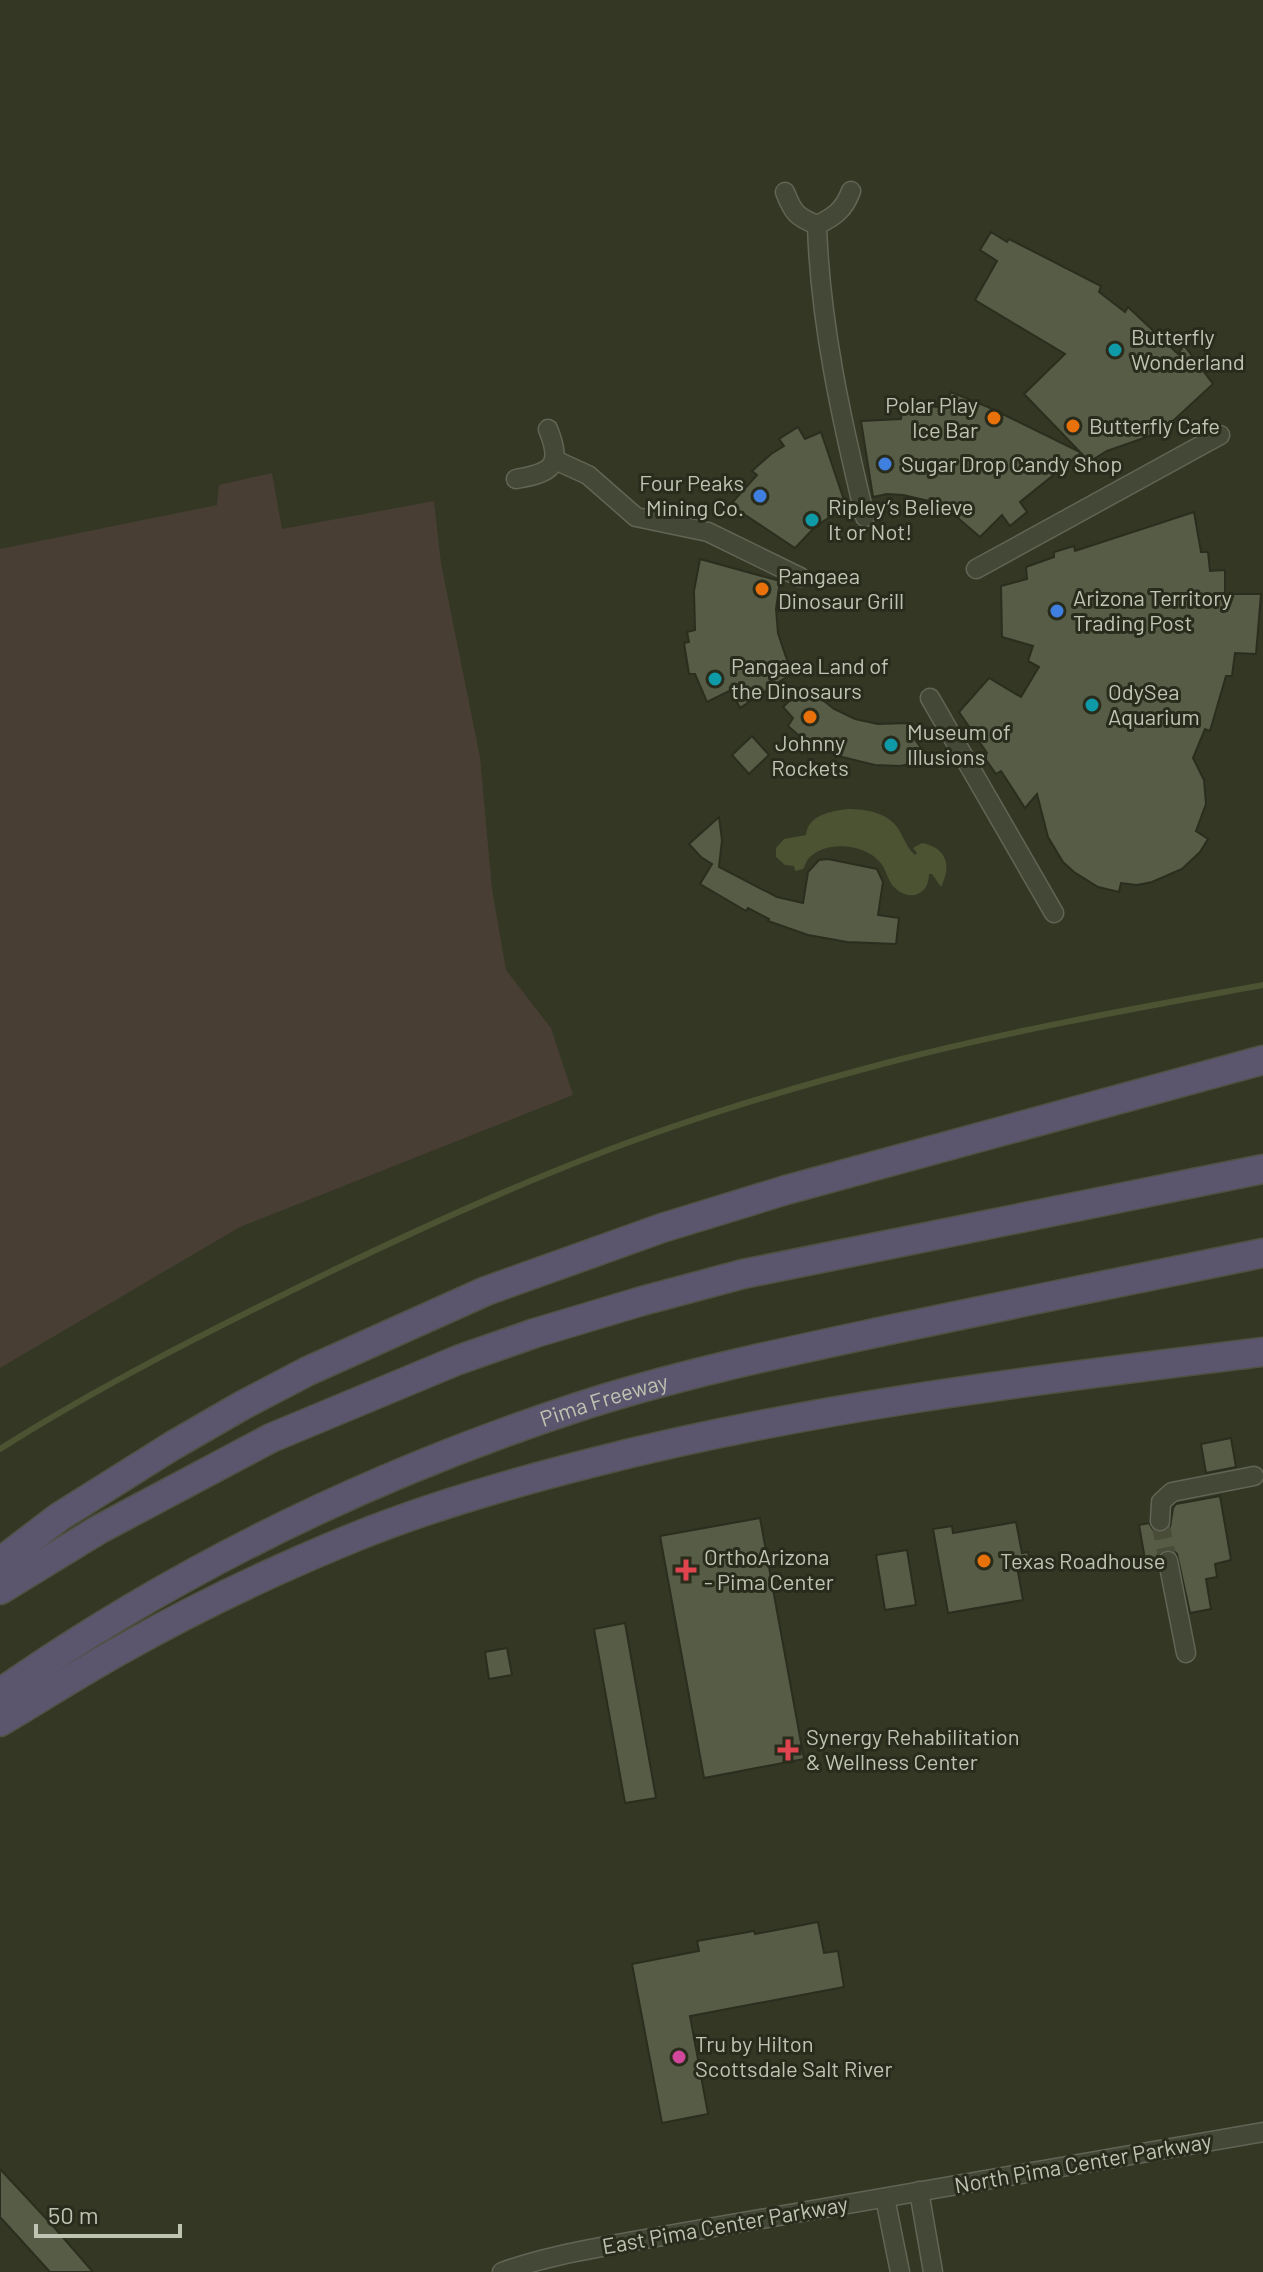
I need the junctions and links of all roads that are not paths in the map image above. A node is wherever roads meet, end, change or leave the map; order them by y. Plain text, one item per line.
1 (851, 191) dead end
2 (785, 192) dead end
3 (817, 225) junction
4 (548, 429) dead end
5 (1220, 435) dead end
6 (555, 460) junction
7 (516, 479) dead end
8 (865, 517) dead end
9 (976, 569) dead end
10 (800, 577) dead end
11 (930, 698) dead end
12 (1054, 913) dead end
13 (1263, 1060) edge
14 (1263, 1169) edge
15 (1263, 1253) edge
16 (1263, 1352) edge
17 (1254, 1476) dead end
18 (1160, 1521) tunnel mouth
19 (1168, 1561) tunnel mouth
20 (0, 1562) edge
21 (0, 1590) edge
22 (1186, 1653) dead end
23 (0, 1693) edge
24 (0, 1722) edge
25 (1263, 2132) edge
26 (903, 2194) junction
27 (502, 2272) edge
28 (900, 2272) edge
29 (933, 2272) edge

1 - 3 street
2 - 3 street
3 - 8 street
4 - 6 street
5 - 9 street
6 - 7 street
6 - 10 street
11 - 12 street
13 - 20 highway
14 - 21 highway
15 - 23 highway, Pima Freeway
16 - 24 highway
17 - 18 street
19 - 22 street
25 - 26 street, North Pima Center Parkway
26 - 27 street, East Pima Center Parkway
26 - 28 street
26 - 29 street

